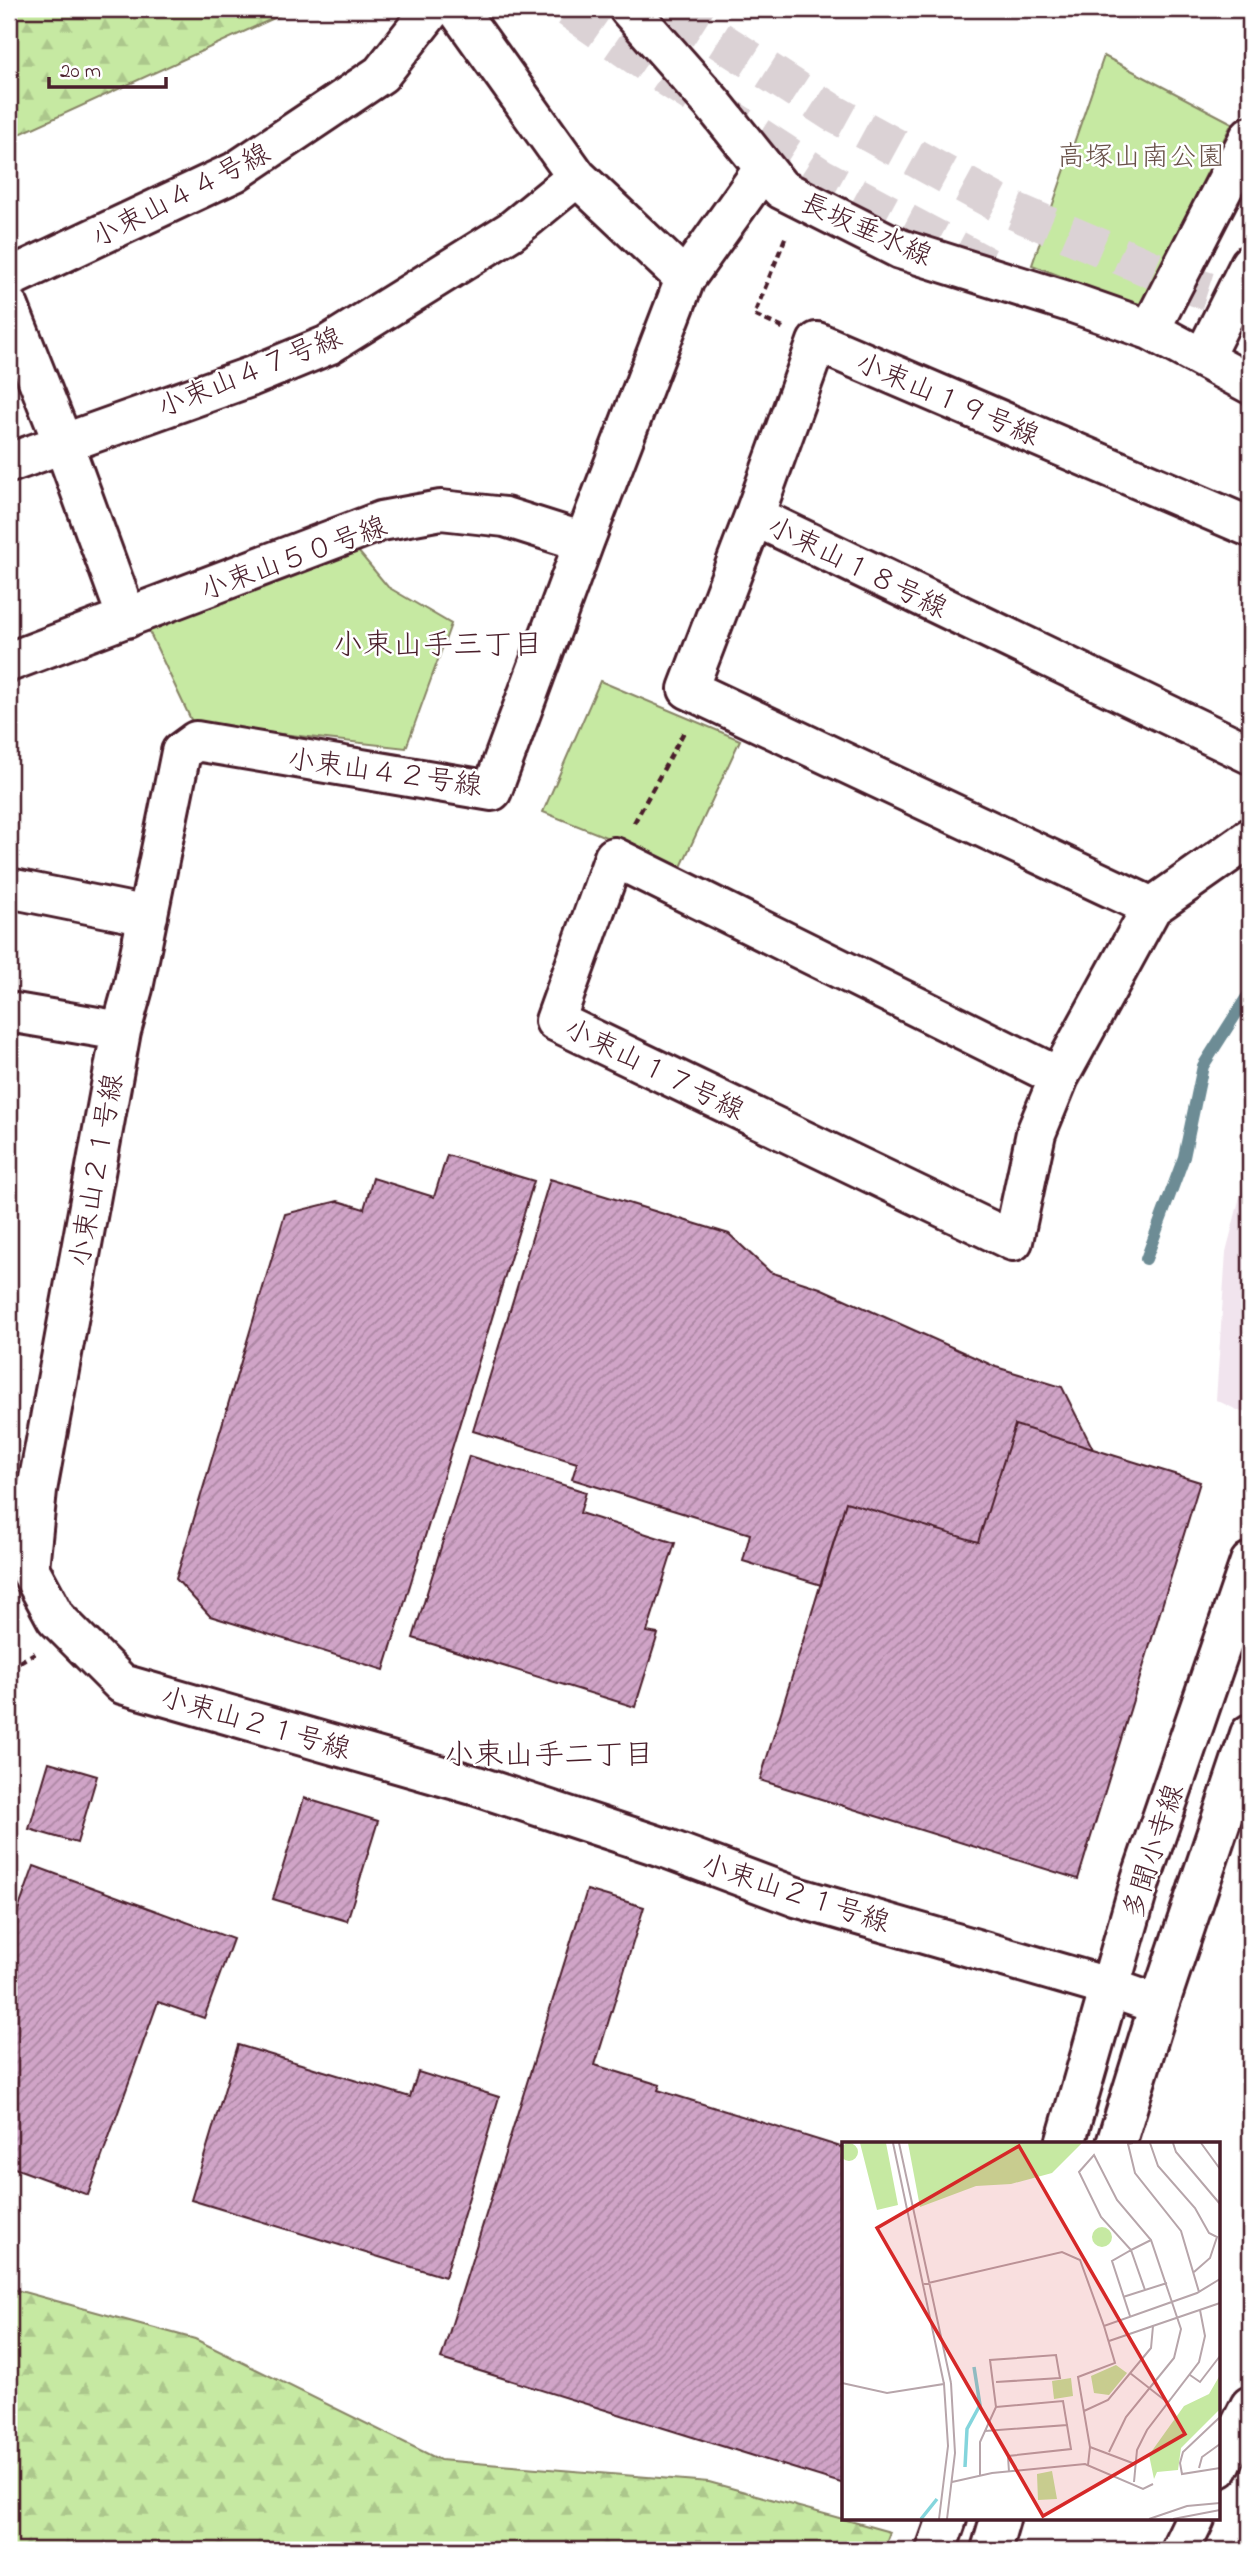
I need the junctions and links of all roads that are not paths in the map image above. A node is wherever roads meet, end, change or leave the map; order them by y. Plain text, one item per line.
1 (432, 9) edge
2 (457, 9) edge
3 (629, 9) edge
4 (1250, 136) edge
5 (764, 168) junction
6 (577, 177) junction
7 (1250, 264) edge
8 (9, 278) edge
9 (685, 279) junction
10 (9, 307) edge
11 (1150, 330) junction
12 (1203, 358) junction
13 (1250, 384) edge
14 (63, 443) junction
15 (9, 463) edge
16 (754, 516) junction
17 (1250, 527) edge
18 (584, 542) junction
19 (127, 618) junction
20 (9, 662) edge
21 (1250, 754) edge
22 (1250, 838) edge
23 (9, 888) edge
24 (1152, 907) junction
25 (148, 916) junction
26 (9, 1012) edge
27 (121, 1031) junction
28 (1059, 1077) junction
29 (1250, 1562) edge
30 (1250, 1734) edge
31 (1108, 1986) junction
32 (1159, 2005) junction
33 (1066, 2142) edge
34 (1117, 2142) edge
35 (1250, 2406) edge
36 (1220, 2466) edge
37 (947, 2520) edge
38 (1000, 2520) edge
39 (1195, 2520) edge
40 (936, 2550) edge
41 (991, 2550) edge
42 (1180, 2550) edge

1 - 8 street, 小束山４４号線
2 - 6 street
3 - 5 street, 長坂垂水線
4 - 11 street
5 - 9 street, 小束山４２号線
5 - 11 street, 長坂垂水線
6 - 9 street
6 - 14 street, 小束山４７号線
7 - 12 street
9 - 18 street, 小束山４２号線
10 - 14 street
11 - 12 street, 長坂垂水線
12 - 13 street, 長坂垂水線
14 - 15 street, 小束山４７号線
14 - 19 street
16 - 17 street, 小束山１９号線
16 - 21 street, 小束山１８号線
16 - 24 street, 小束山１８号線
18 - 19 street, 小束山５０号線
18 - 25 street, 小束山４２号線
19 - 20 street, 小束山５０号線
22 - 24 street, 小束山１７号線
23 - 25 street
24 - 28 street, 小束山１７号線
25 - 27 street, 小束山４２号線
26 - 27 street
27 - 31 street, 小束山２１号線
28 - 28 street, 小束山１７号線
29 - 31 street, 多聞小寺線
30 - 32 street, 多聞小寺線
31 - 32 street, 小束山２１号線
31 - 33 street, 多聞小寺線
32 - 34 street, 多聞小寺線
35 - 36 street
37 - 40 street
38 - 41 street
39 - 42 street

